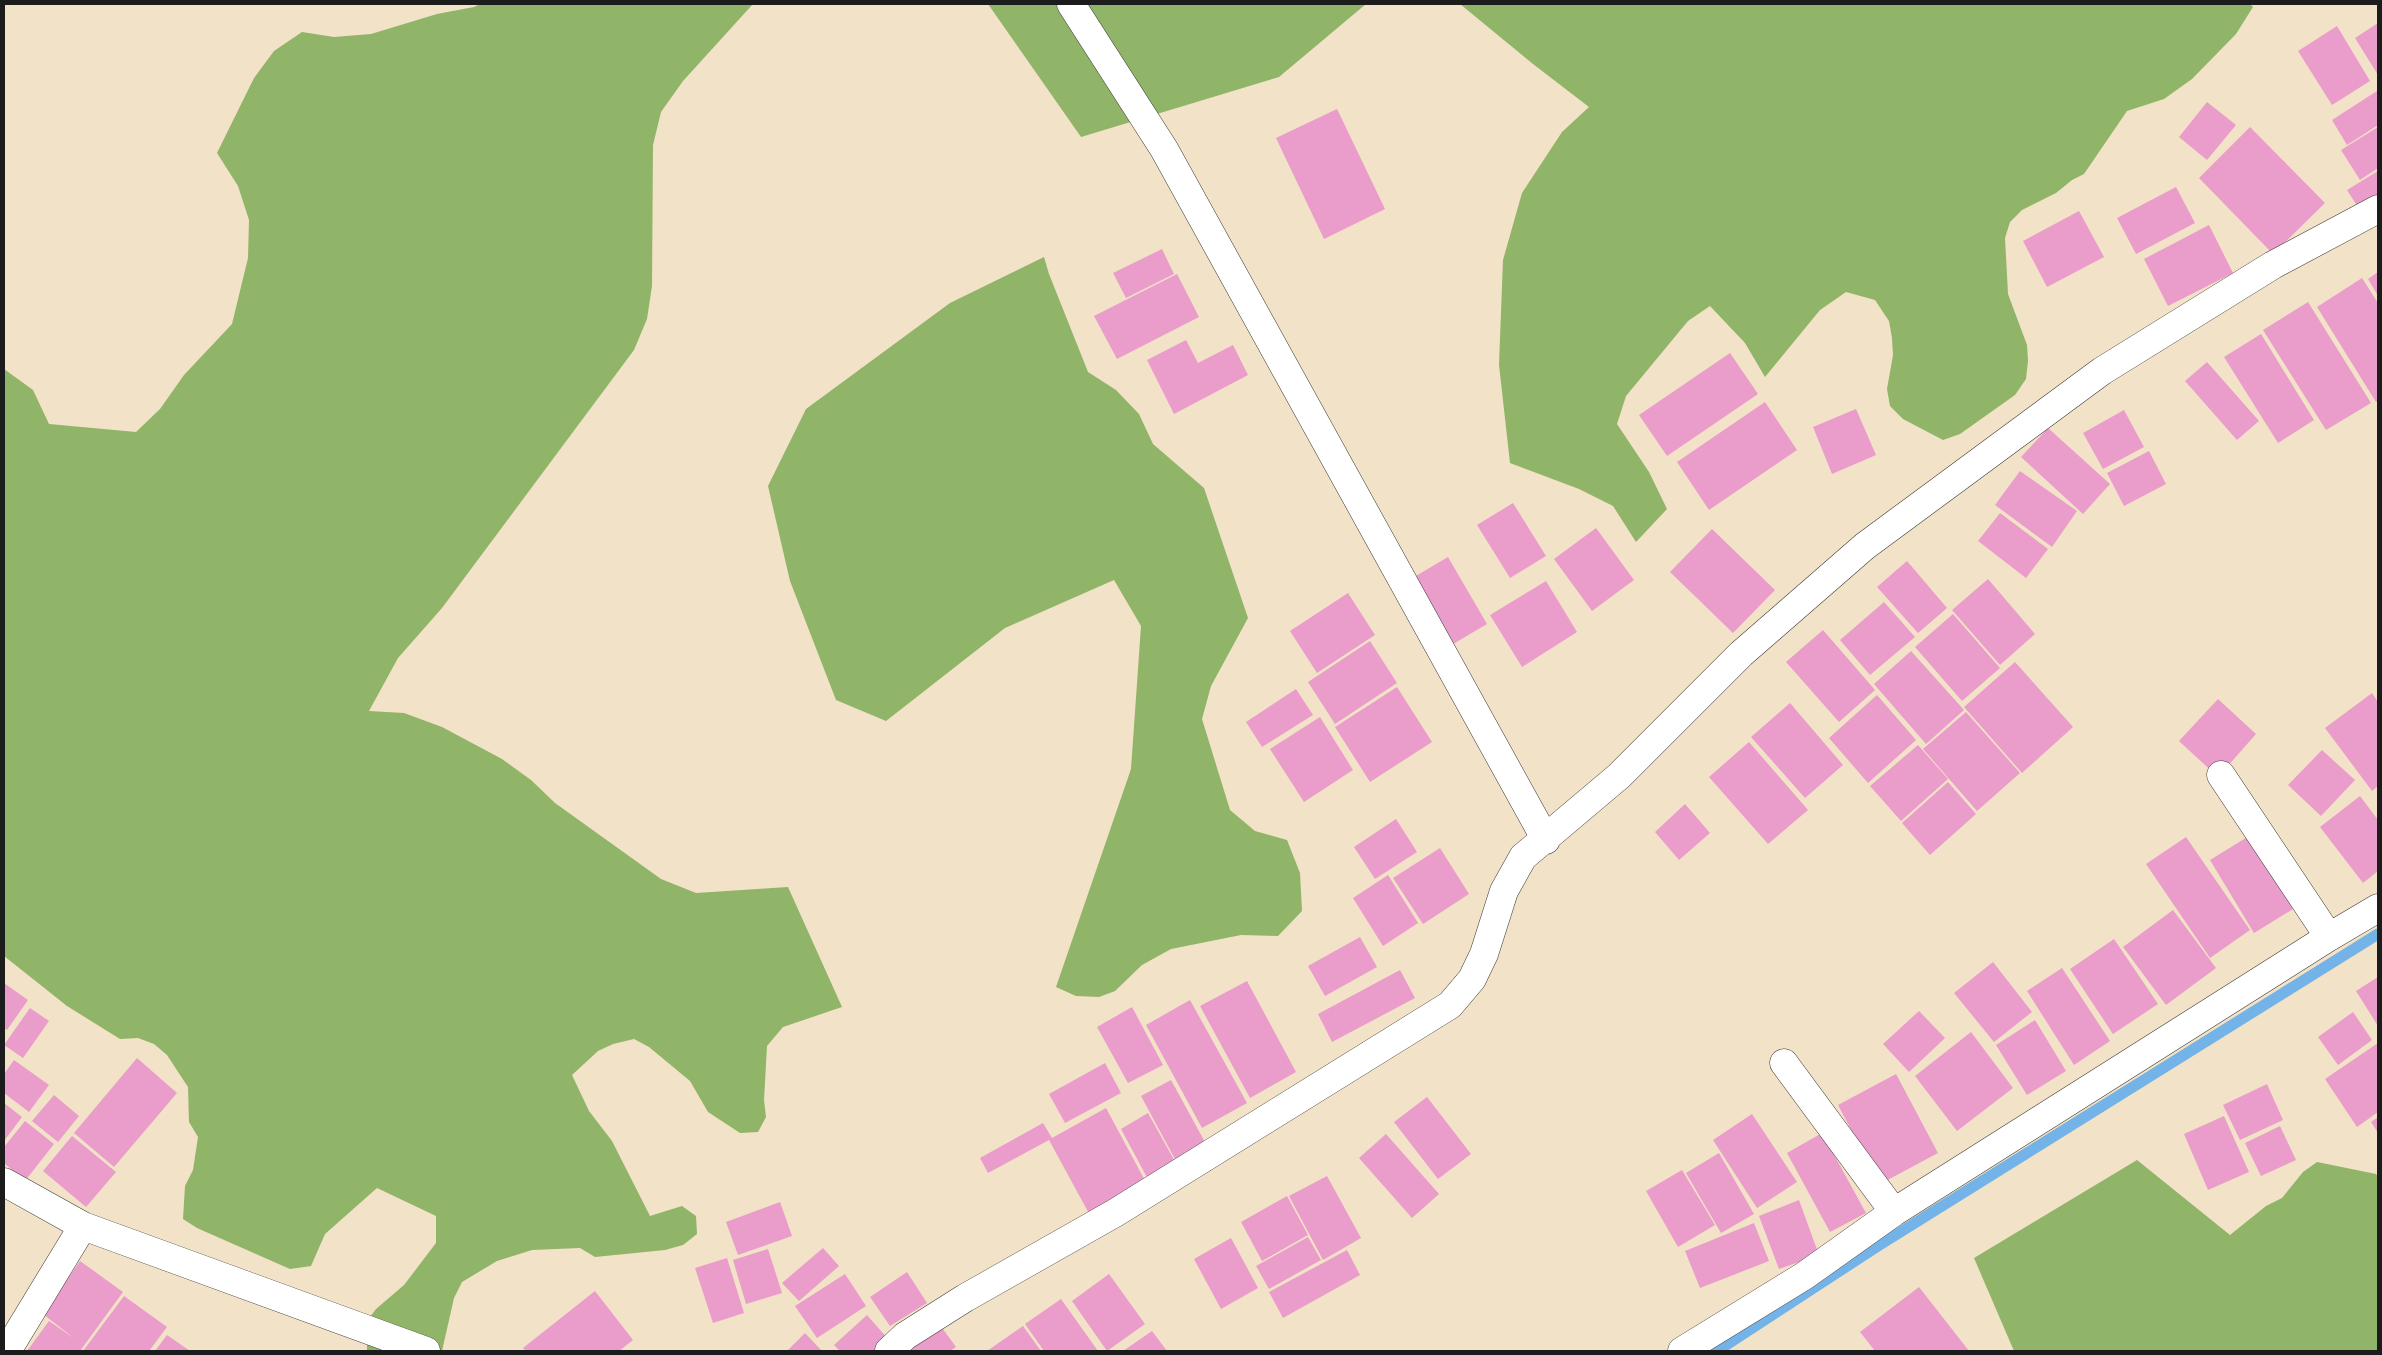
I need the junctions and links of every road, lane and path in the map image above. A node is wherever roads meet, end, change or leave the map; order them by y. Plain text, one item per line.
1 (1071, 4) edge
2 (2378, 209) edge
3 (2221, 775) dead end
4 (1546, 840) junction
5 (2378, 908) edge
6 (2329, 937) junction
7 (1784, 1063) dead end
8 (4, 1182) edge
9 (1894, 1212) junction
10 (83, 1226) junction
11 (7, 1351) edge
12 (426, 1351) edge
13 (889, 1351) edge
14 (1682, 1351) edge

1 - 4 street
2 - 4 street
3 - 6 street
4 - 13 street
5 - 6 street
6 - 9 street
7 - 9 street
8 - 10 street
9 - 14 street
10 - 11 street
10 - 12 street

